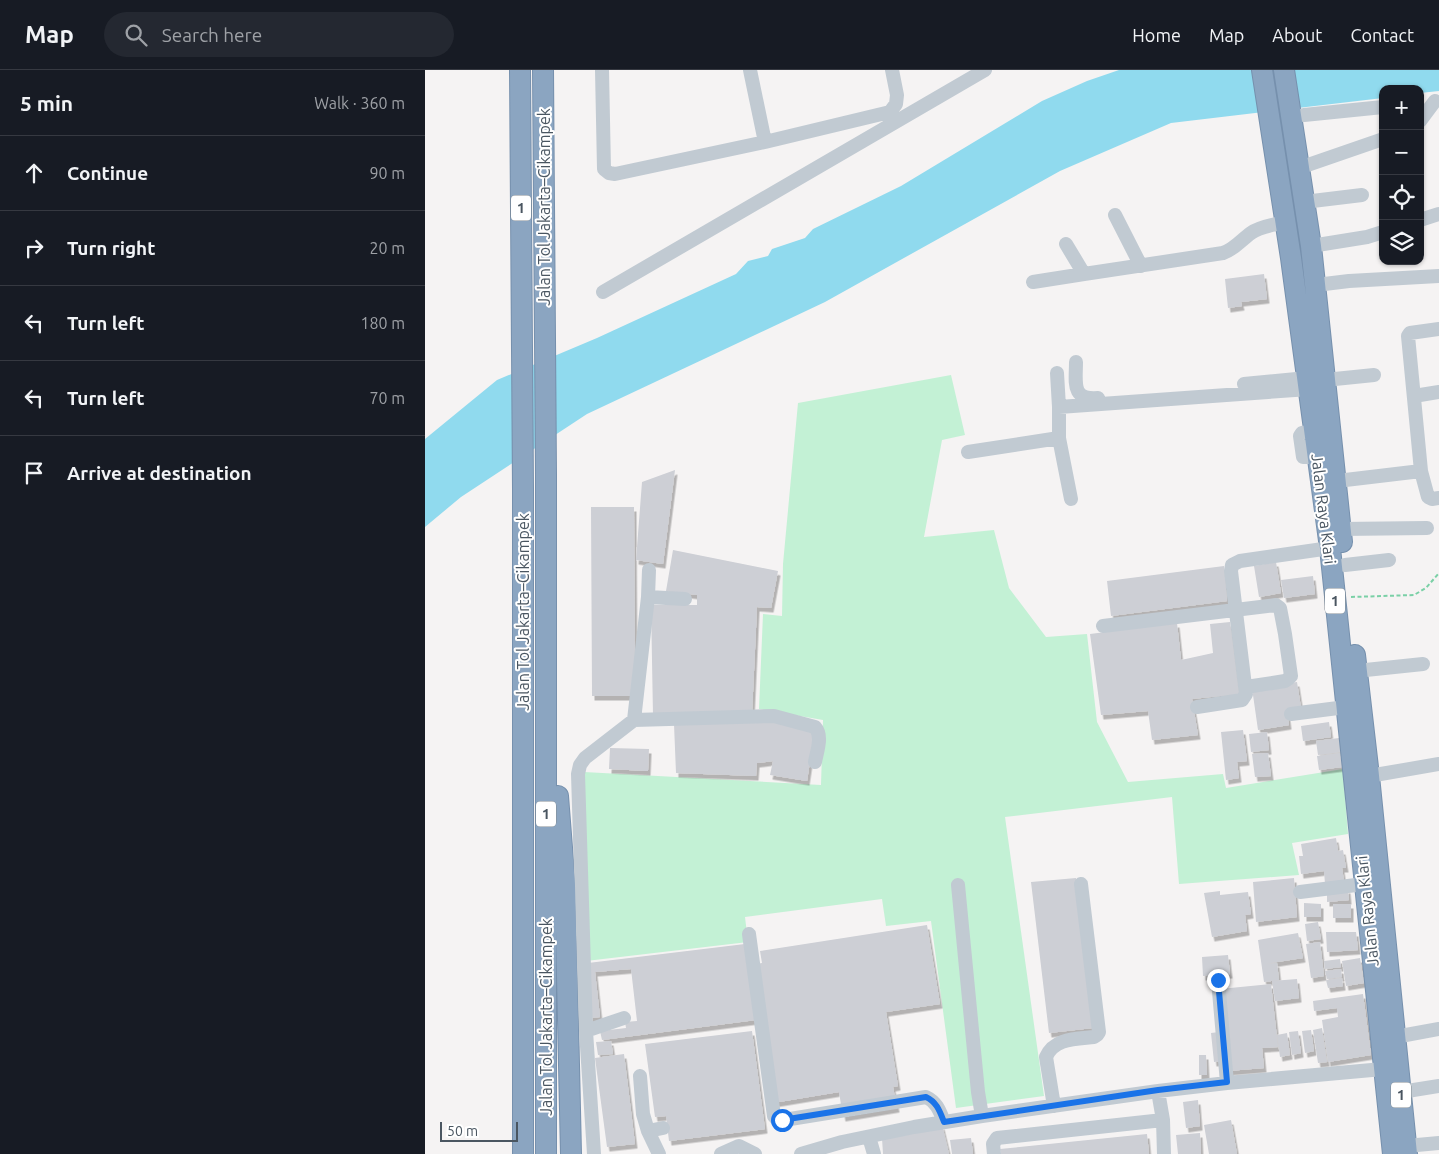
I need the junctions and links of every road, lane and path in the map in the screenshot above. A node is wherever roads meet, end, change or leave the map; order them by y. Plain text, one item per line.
1 (520, 70) edge
2 (543, 70) edge
3 (602, 70) edge
4 (750, 70) edge
5 (892, 70) edge
6 (985, 70) edge
7 (1261, 70) edge
8 (1284, 70) edge
9 (1437, 101) edge
10 (1424, 103) edge
11 (1379, 107) edge
12 (1304, 115) dead end
13 (1424, 116) edge
14 (1379, 140) edge
15 (765, 142) junction
16 (1299, 168) junction
17 (1362, 196) dead end
18 (1304, 202) junction
19 (1439, 214) edge
20 (1115, 215) dead end
21 (1424, 219) edge
22 (1285, 222) junction
23 (1379, 233) edge
24 (1066, 244) dead end
25 (1311, 246) junction
26 (1141, 266) junction
27 (1084, 274) junction
28 (1439, 276) edge
29 (1033, 282) dead end
30 (1316, 285) junction
31 (603, 292) dead end
32 (1439, 329) edge
33 (1076, 362) dead end
34 (1057, 372) dead end
35 (1374, 375) dead end
36 (1314, 382) junction
37 (1439, 392) edge
38 (1414, 396) junction
39 (1059, 407) junction
40 (1059, 438) junction
41 (969, 452) dead end
42 (1421, 471) junction
43 (1337, 481) junction
44 (1439, 498) edge
45 (1071, 499) dead end
46 (1427, 528) dead end
47 (1341, 529) junction
48 (1330, 548) junction
49 (1389, 560) dead end
50 (1345, 566) junction
51 (649, 570) dead end
52 (1439, 573) edge
53 (648, 597) junction
54 (1349, 597) junction
55 (685, 599) dead end
56 (1235, 610) junction
57 (1103, 626) dead end
58 (546, 652) junction
59 (1423, 664) dead end
60 (1356, 671) junction
61 (1246, 687) junction
62 (1197, 707) dead end
63 (1346, 707) junction
64 (1291, 714) dead end
65 (634, 720) junction
66 (815, 762) dead end
67 (1439, 764) edge
68 (1369, 776) junction
69 (1081, 884) dead end
70 (1364, 884) junction
71 (958, 885) dead end
72 (1300, 892) dead end
73 (749, 934) dead end
74 (1218, 980) dead end
75 (624, 1018) dead end
76 (1439, 1029) edge
77 (585, 1031) junction
78 (1395, 1037) junction
79 (1383, 1069) junction
80 (640, 1076) dead end
81 (1227, 1082) junction
82 (1439, 1086) edge
83 (1158, 1090) junction
84 (1401, 1092) junction
85 (1054, 1106) junction
86 (981, 1116) junction
87 (1163, 1120) junction
88 (944, 1122) junction
89 (663, 1128) dead end
90 (648, 1131) junction
91 (869, 1137) junction
92 (1439, 1143) edge
93 (851, 1147) edge
94 (1402, 1151) edge
95 (523, 1154) edge
96 (546, 1154) edge
97 (571, 1154) edge
98 (594, 1154) edge
99 (659, 1154) edge
100 (721, 1154) edge
101 (755, 1154) edge
102 (801, 1154) edge
103 (874, 1154) edge
104 (994, 1154) edge
105 (1164, 1154) edge

1 - 95 highway, Jalan Tol Jakarta–Cikampek / 1
2 - 58 highway, Jalan Tol Jakarta–Cikampek / 1
3 - 15 street
4 - 15 street
5 - 15 street
6 - 31 street
7 - 22 highway, Jalan Raya Klari / 1
8 - 16 highway, Jalan Raya Klari / 1
9 - 10 street
9 - 13 street
11 - 12 street
14 - 16 street
16 - 18 highway, Jalan Raya Klari / 1
17 - 18 street
18 - 25 highway, Jalan Raya Klari / 1
19 - 21 street
20 - 26 street
22 - 26 street
22 - 36 highway, Jalan Raya Klari / 1
23 - 25 street
24 - 27 street
25 - 30 highway, Jalan Raya Klari / 1
26 - 27 street
27 - 29 street
28 - 30 street
30 - 36 highway, Jalan Raya Klari / 1
32 - 38 street
33 - 36 street
34 - 39 street
35 - 36 street
36 - 39 street
36 - 43 highway, Jalan Raya Klari / 1
36 - 48 highway, Jalan Raya Klari / 1
37 - 38 street
38 - 42 street
39 - 40 street
40 - 41 street
40 - 45 street
42 - 43 street
42 - 44 street
43 - 47 highway, Jalan Raya Klari / 1
46 - 47 street
47 - 50 highway, Jalan Raya Klari / 1
48 - 56 street
48 - 63 highway, Jalan Raya Klari / 1
49 - 50 street
50 - 54 highway, Jalan Raya Klari / 1
51 - 53 street
52 - 54 path
53 - 55 street
53 - 65 street
54 - 60 highway, Jalan Raya Klari / 1
56 - 57 street
56 - 61 street
56 - 61 street
58 - 96 highway, Jalan Tol Jakarta–Cikampek / 1
58 - 97 highway
59 - 60 street
60 - 68 highway, Jalan Raya Klari / 1
61 - 62 street
63 - 64 street
63 - 70 highway, Jalan Raya Klari / 1
65 - 66 street
65 - 77 street
67 - 68 street
68 - 78 highway, Jalan Raya Klari / 1
69 - 85 street
70 - 72 street
70 - 79 highway, Jalan Raya Klari / 1
71 - 86 street
73 - 88 street
74 - 81 street
75 - 77 street
76 - 78 street
77 - 98 street
78 - 84 highway, 1
79 - 81 street
79 - 94 highway, 1
80 - 90 street
81 - 83 street
82 - 84 street
83 - 85 street
83 - 87 street
84 - 94 highway, 1
85 - 86 street
86 - 88 street
87 - 104 street
87 - 105 street
88 - 91 street
89 - 90 street
90 - 99 street
91 - 93 street
91 - 103 street
92 - 94 street
93 - 102 street
100 - 101 street

